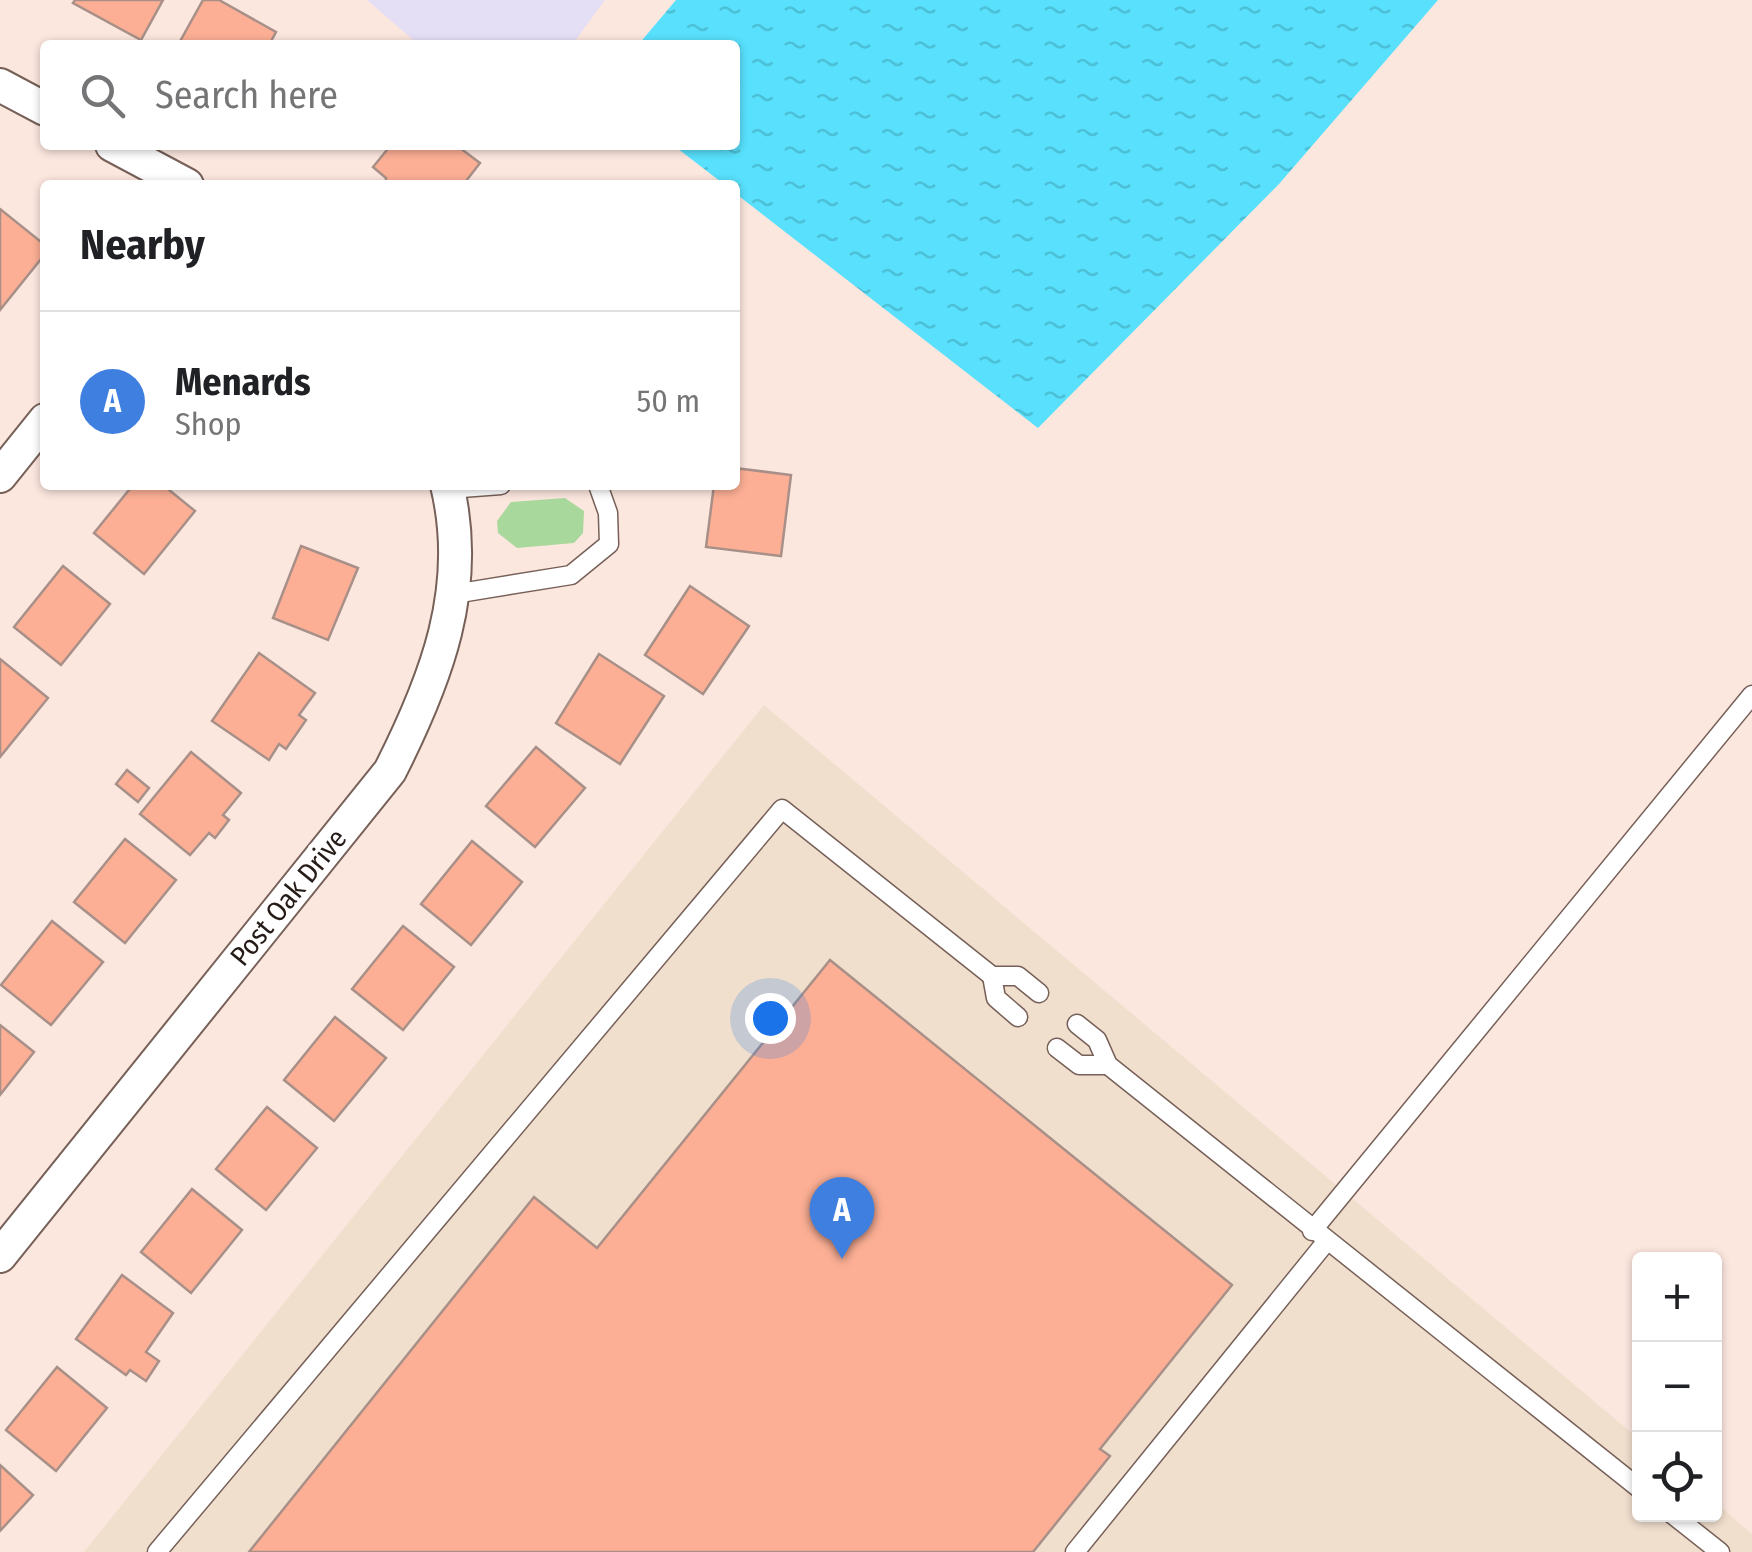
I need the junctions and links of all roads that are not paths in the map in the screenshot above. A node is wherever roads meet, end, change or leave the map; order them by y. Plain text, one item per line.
1 (0, 85) edge
2 (40, 106) edge
3 (121, 150) edge
4 (177, 180) edge
5 (40, 426) edge
6 (0, 476) edge
7 (448, 490) edge
8 (600, 490) edge
9 (454, 594) junction
10 (1752, 695) edge
11 (992, 976) junction
12 (1040, 994) dead end
13 (1018, 1018) dead end
14 (1077, 1024) dead end
15 (1057, 1048) dead end
16 (1108, 1065) junction
17 (1319, 1237) junction
18 (0, 1256) edge
19 (1632, 1483) edge
20 (1682, 1522) edge
21 (164, 1550) edge
22 (1075, 1552) edge
23 (1720, 1552) edge

1 - 2 street
3 - 4 street
5 - 6 street
7 - 9 street, Post Oak Drive
8 - 9 lane
9 - 18 street, Post Oak Drive
10 - 17 lane
11 - 12 lane
11 - 13 lane
11 - 21 lane
14 - 16 lane
15 - 16 lane
16 - 17 lane
17 - 19 lane
17 - 22 lane
20 - 23 lane

